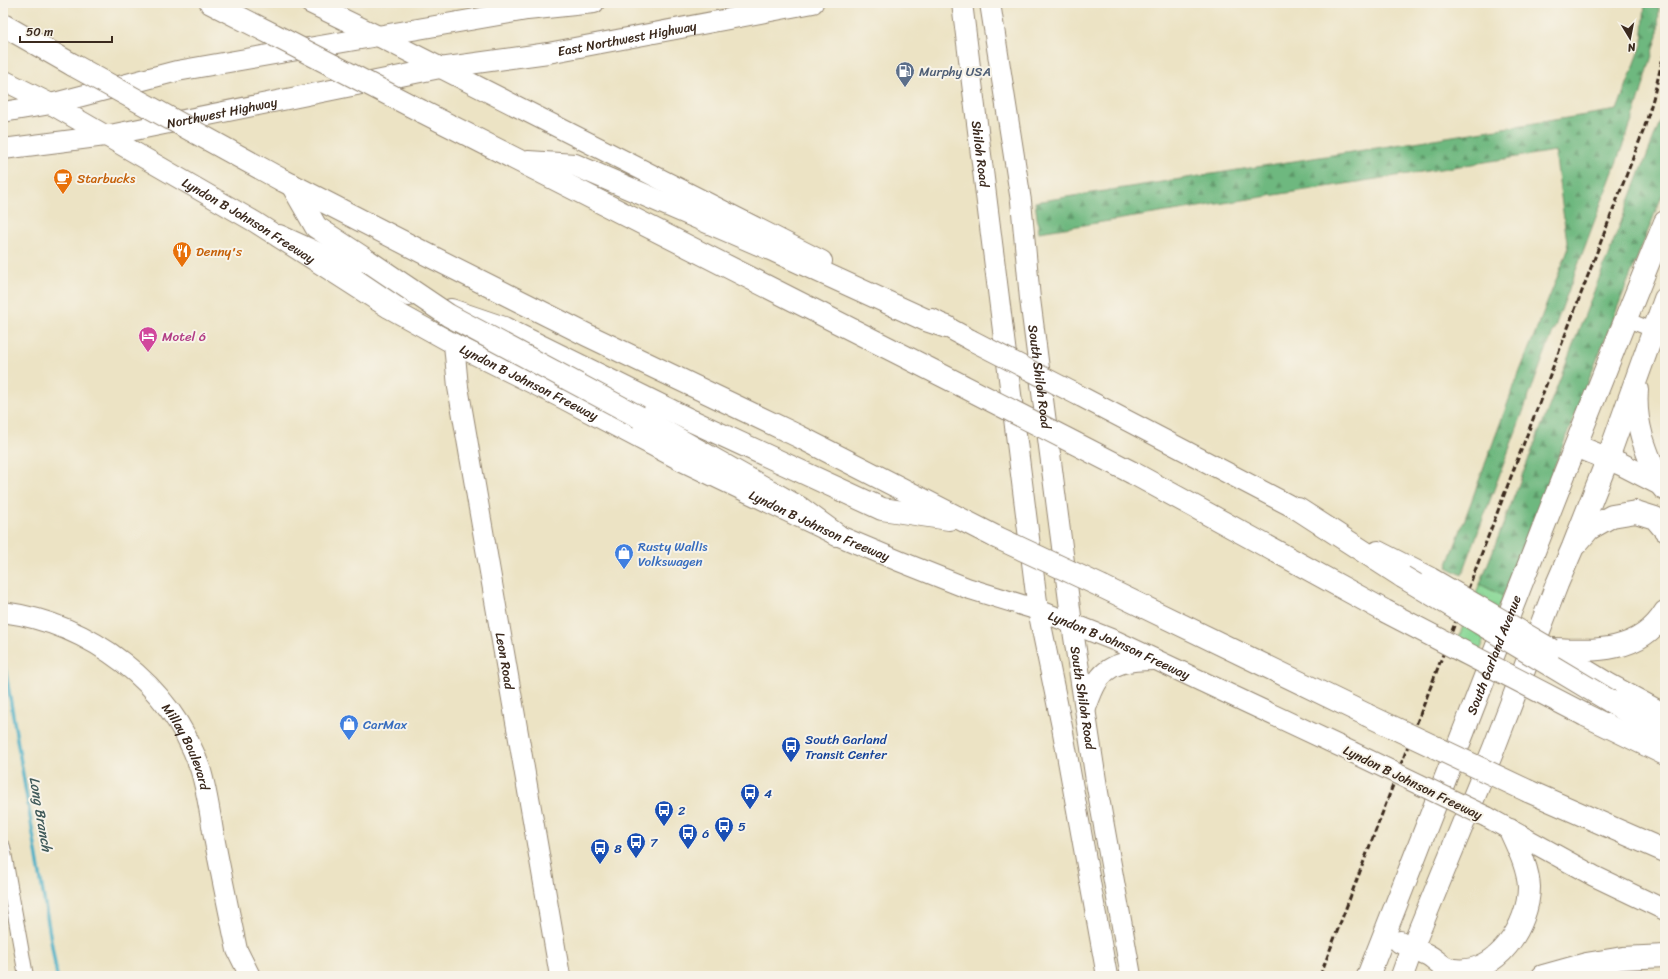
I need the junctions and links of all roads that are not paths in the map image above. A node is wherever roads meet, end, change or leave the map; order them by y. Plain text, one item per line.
1 (212, 3) edge
2 (310, 3) edge
3 (594, 3) edge
4 (813, 3) edge
5 (962, 3) edge
6 (990, 3) edge
7 (339, 17) junction
8 (3, 25) edge
9 (434, 26) junction
10 (380, 37) junction
11 (440, 68) junction
12 (3, 80) edge
13 (51, 104) junction
14 (3, 112) edge
15 (105, 136) junction
16 (3, 149) edge
17 (520, 162) junction
18 (287, 182) junction
19 (1665, 222) edge
20 (278, 236) junction
21 (1030, 299) junction
22 (1665, 299) edge
23 (1001, 305) junction
24 (947, 327) junction
25 (1622, 327) junction
26 (1659, 337) edge
27 (454, 344) junction
28 (1638, 372) junction
29 (1576, 446) junction
30 (1608, 458) junction
31 (1662, 487) edge
32 (1298, 509) junction
33 (967, 522) junction
34 (1665, 530) edge
35 (837, 535) junction
36 (1573, 547) junction
37 (1038, 610) junction
38 (3, 612) edge
39 (1665, 612) edge
40 (1072, 624) junction
41 (1552, 649) junction
42 (1156, 660) junction
43 (1086, 709) junction
44 (1665, 714) edge
45 (1665, 736) edge
46 (1665, 754) edge
47 (1098, 787) junction
48 (1074, 791) junction
49 (1510, 830) junction
50 (3, 847) edge
51 (1665, 851) edge
52 (6, 886) edge
53 (1665, 910) edge
54 (1385, 934) junction
55 (1103, 951) junction
56 (1420, 952) junction
57 (1665, 956) edge
58 (1371, 975) edge
59 (1544, 975) edge
60 (26, 976) edge
61 (250, 976) edge
62 (560, 976) edge
63 (1107, 976) edge
64 (1120, 976) edge
65 (1131, 976) edge
66 (1402, 976) edge

1 - 17 main road, bridge
2 - 7 main road
3 - 9 main road
4 - 11 main road, East Northwest Highway
5 - 23 main road, Shiloh Road
6 - 21 main road
7 - 9 main road
7 - 10 main road
8 - 18 main road, bridge
9 - 10 main road
10 - 11 main road
10 - 13 main road
11 - 15 main road, Northwest Highway
11 - 24 main road
12 - 13 main road, Lyndon B Johnson Freeway
13 - 14 main road
13 - 15 main road, Lyndon B Johnson Freeway
15 - 16 main road, Northwest Highway
15 - 20 main road, Lyndon B Johnson Freeway
17 - 24 main road
17 - 46 main road, bridge
18 - 33 main road
18 - 35 main road, bridge
19 - 25 main road, South Garland Avenue
20 - 27 main road, Lyndon B Johnson Freeway
20 - 33 main road
21 - 23 main road
21 - 40 main road, South Shiloh Road
22 - 26 main road
23 - 37 main road, South Shiloh Road
24 - 32 main road, bridge
25 - 26 street
25 - 29 main road, South Garland Avenue
26 - 28 main road
27 - 35 main road, Lyndon B Johnson Freeway
27 - 62 main road, Leon Road
28 - 30 main road
28 - 31 main road
29 - 30 main road
29 - 54 main road, South Garland Avenue
30 - 31 main road
30 - 36 main road
32 - 41 main road, bridge
32 - 45 main road, bridge
33 - 51 main road, bridge
34 - 36 main road
35 - 37 main road, Lyndon B Johnson Freeway
36 - 56 main road
37 - 40 main road, Lyndon B Johnson Freeway
37 - 48 main road, South Shiloh Road
38 - 61 main road, Millay Boulevard
39 - 41 main road
40 - 42 main road, Lyndon B Johnson Freeway
40 - 43 main road, South Shiloh Road
41 - 44 main road
42 - 43 main road
42 - 49 main road, Lyndon B Johnson Freeway, bridge
43 - 47 main road, South Shiloh Road
47 - 48 main road
47 - 65 main road, South Shiloh Road
48 - 55 main road, South Shiloh Road
49 - 53 main road, Lyndon B Johnson Freeway
49 - 56 main road
50 - 52 street
52 - 60 street
54 - 56 main road
54 - 58 main road, South Garland Avenue
55 - 63 main road, South Shiloh Road
55 - 64 main road
56 - 66 main road
57 - 59 main road

